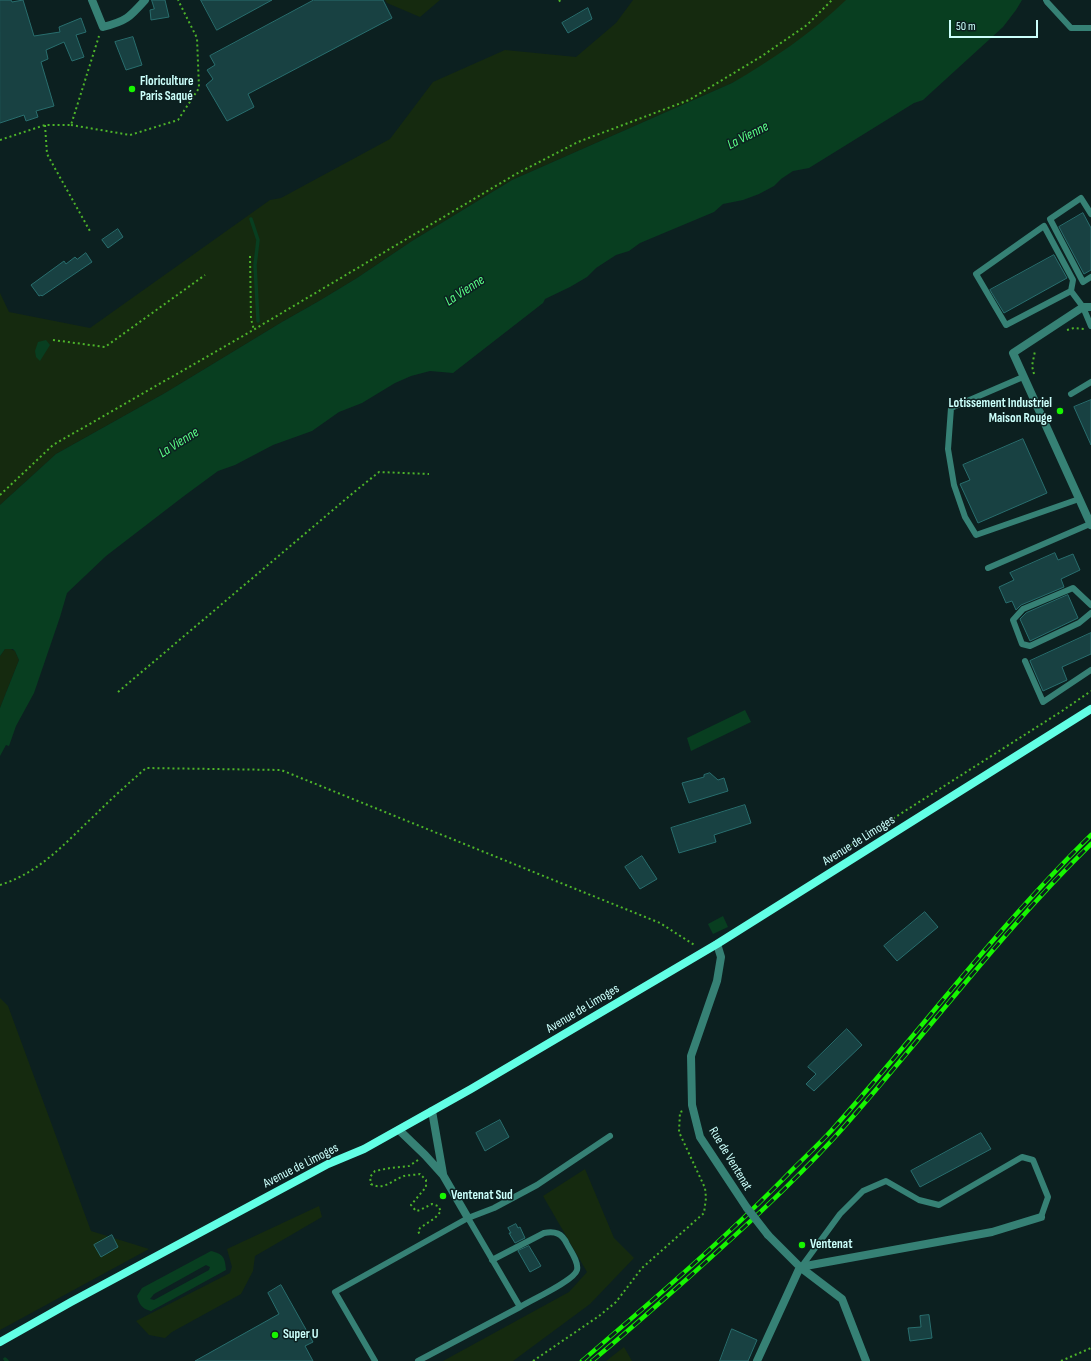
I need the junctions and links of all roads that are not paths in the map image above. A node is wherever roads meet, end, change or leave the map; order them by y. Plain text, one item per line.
1 (92, 0) edge
2 (145, 0) edge
3 (1046, 0) edge
4 (1091, 28) edge
5 (1091, 214) edge
6 (1091, 277) edge
7 (1071, 291) junction
8 (1087, 307) edge
9 (1088, 328) edge
10 (1024, 377) junction
11 (1091, 382) edge
12 (1071, 394) dead end
13 (1079, 499) junction
14 (1091, 524) edge
15 (988, 568) dead end
16 (1091, 605) edge
17 (1091, 613) edge
18 (1025, 661) dead end
19 (1091, 670) edge
20 (1091, 709) edge
21 (717, 944) junction
22 (432, 1111) junction
23 (398, 1130) junction
24 (610, 1136) dead end
25 (443, 1175) junction
26 (1041, 1217) joint
27 (468, 1218) junction
28 (492, 1260) junction
29 (801, 1267) junction
30 (520, 1307) junction
31 (0, 1342) edge
32 (375, 1361) edge
33 (418, 1361) edge
34 (757, 1361) edge
35 (866, 1361) edge

1 - 2 street
3 - 4 lane
5 - 6 lane
7 - 7 lane
7 - 8 lane
8 - 9 lane
8 - 10 street
10 - 13 street
10 - 13 lane
11 - 12 lane
13 - 14 street
14 - 15 lane
16 - 17 lane
18 - 19 lane
20 - 21 main road, Avenue de Limoges
21 - 22 main road, Avenue de Limoges
21 - 29 street, Rue de Ventenat, bridge
22 - 23 main road, Avenue de Limoges
22 - 25 street
23 - 25 street
23 - 31 main road, Avenue de Limoges
24 - 27 lane
25 - 27 street
26 - 29 street
26 - 29 lane
27 - 28 lane
27 - 32 lane
28 - 30 lane
28 - 30 lane
29 - 34 street
29 - 35 street, Rue de Ventenat
30 - 33 lane

